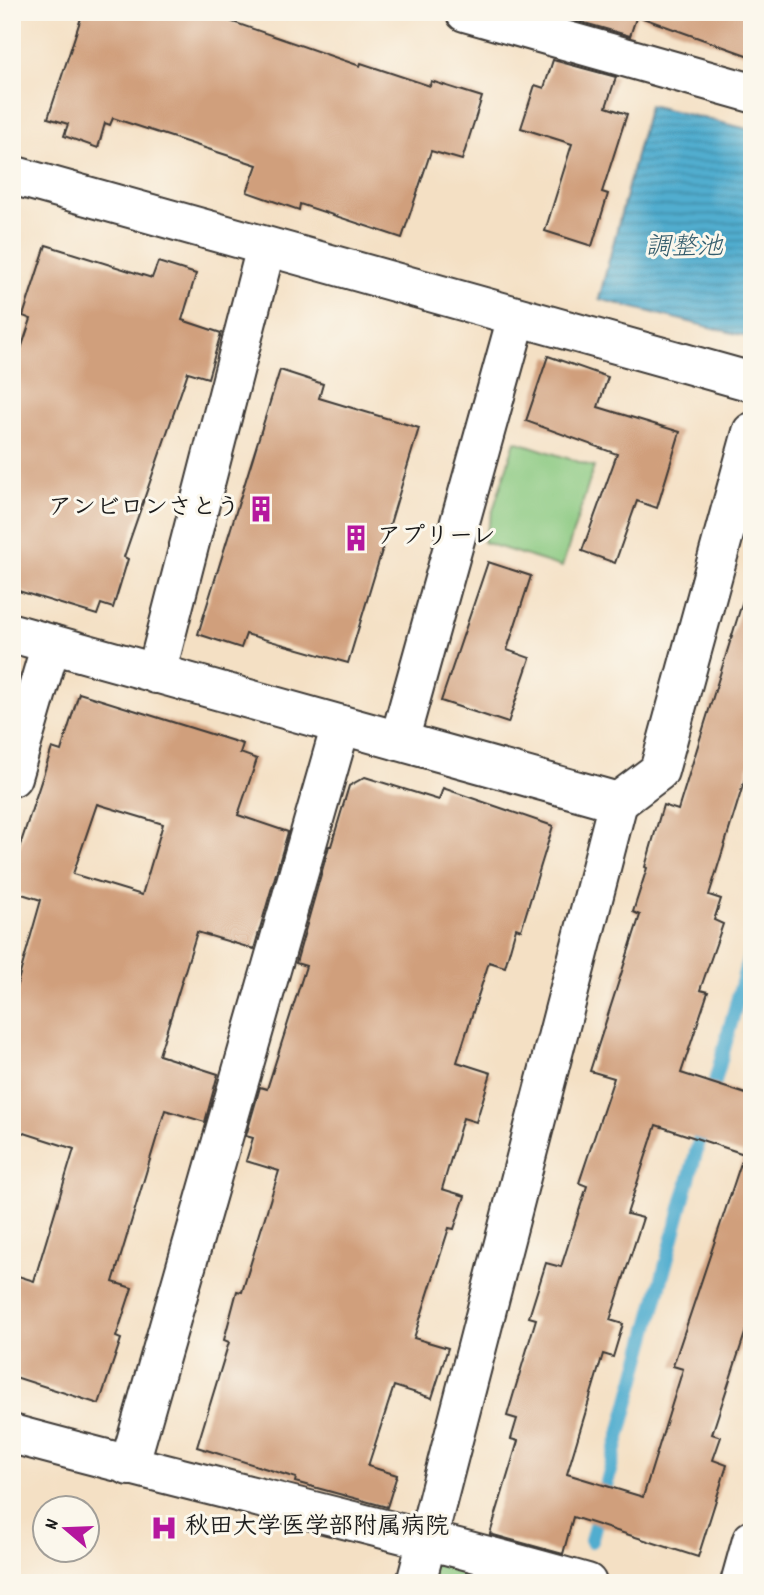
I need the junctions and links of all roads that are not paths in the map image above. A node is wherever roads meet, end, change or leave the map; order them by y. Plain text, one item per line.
1 (465, 12) edge
2 (752, 93) edge
3 (14, 185) edge
4 (266, 247) junction
5 (517, 317) junction
6 (752, 382) edge
7 (752, 432) edge
8 (12, 634) edge
9 (51, 644) junction
10 (156, 674) junction
11 (341, 725) junction
12 (399, 741) junction
13 (12, 777) edge
14 (618, 802) junction
15 (12, 1434) edge
16 (129, 1466) junction
17 (428, 1539) junction
18 (752, 1540) edge
19 (416, 1583) edge
20 (587, 1583) edge
21 (740, 1583) edge

1 - 2 street
3 - 4 street
4 - 5 street
4 - 10 street
5 - 6 street
5 - 12 street
7 - 14 street
8 - 9 street
9 - 10 street
9 - 13 street
10 - 11 street
11 - 12 street
11 - 16 street
12 - 14 street
14 - 17 street
15 - 16 street
16 - 17 street
17 - 19 street
17 - 20 street
18 - 21 street

